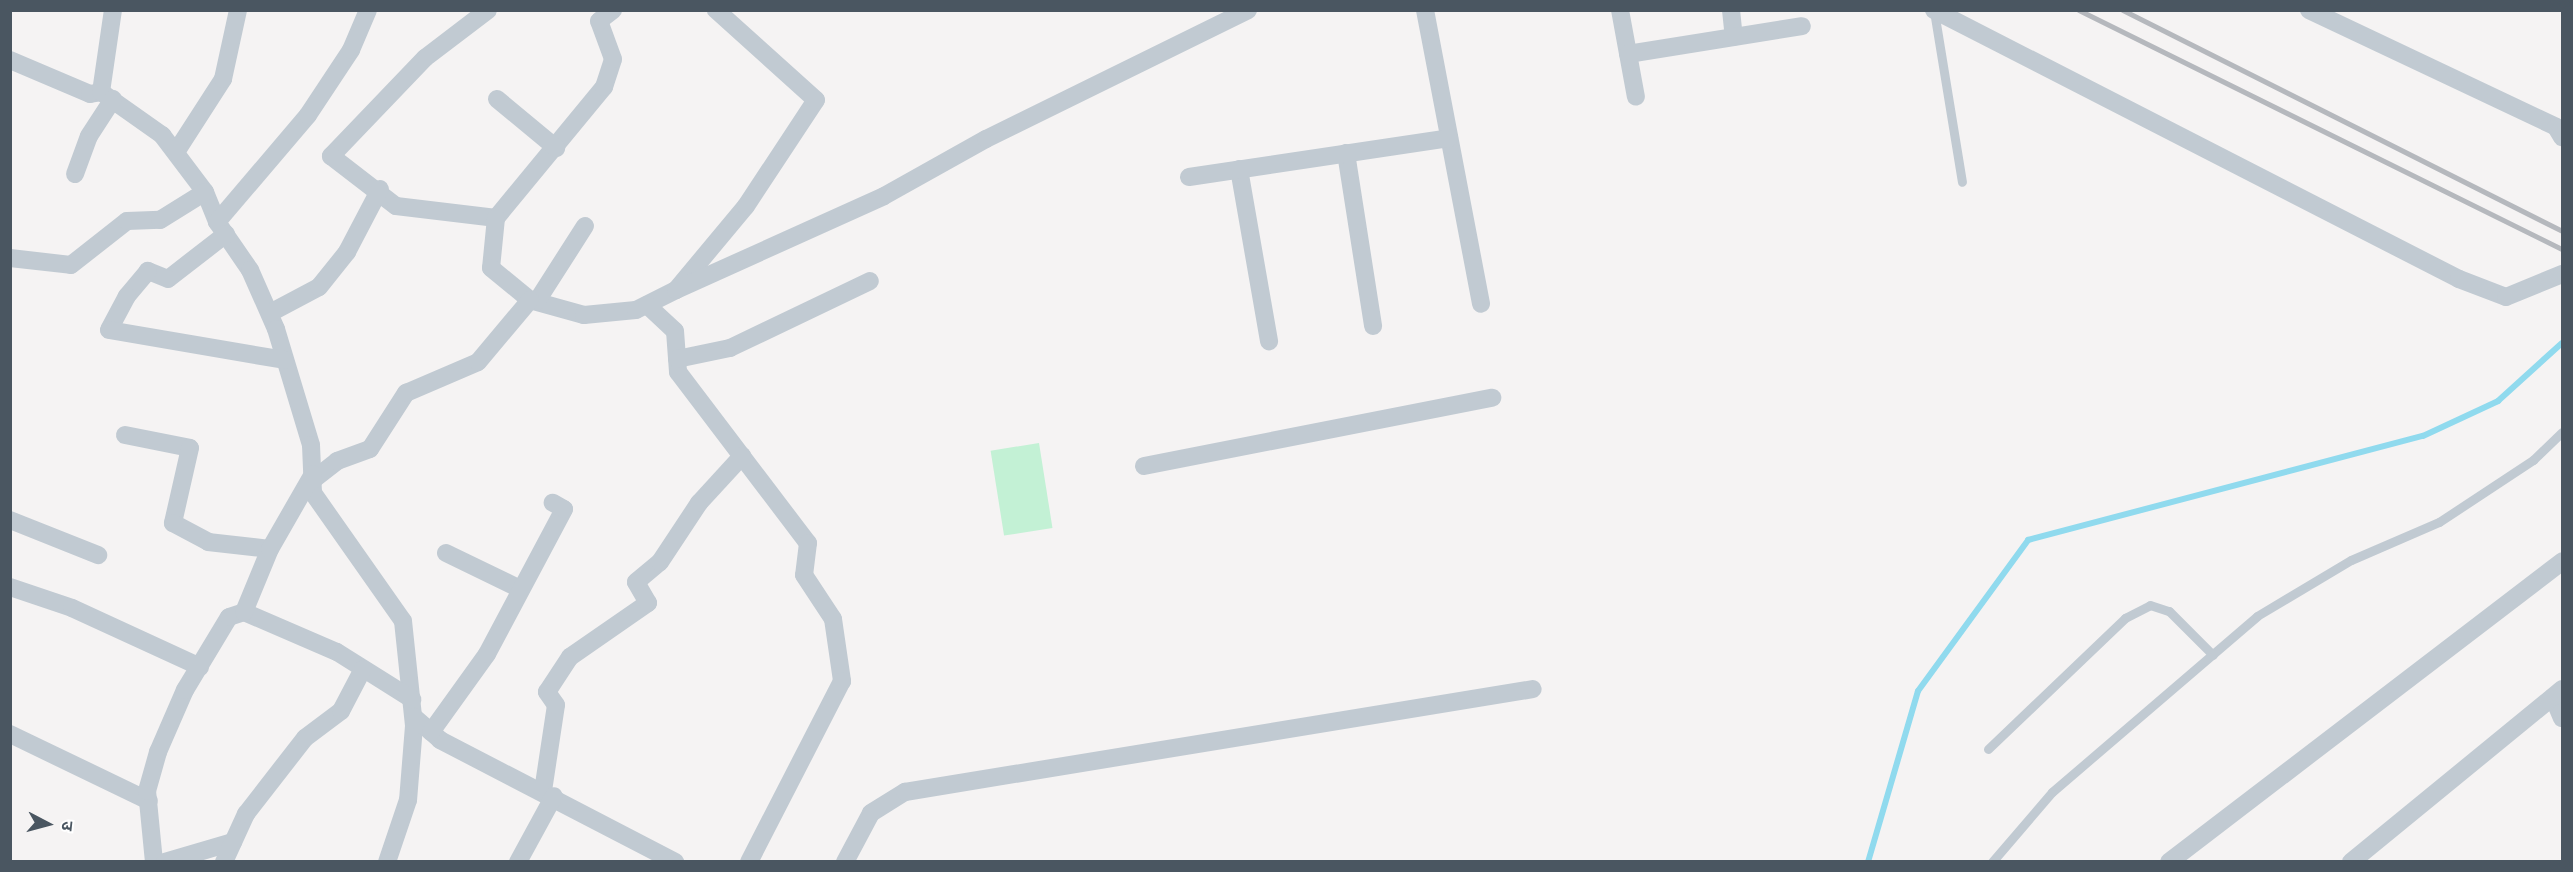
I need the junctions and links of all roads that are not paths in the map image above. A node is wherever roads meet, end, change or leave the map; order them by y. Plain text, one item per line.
1 (113, 10) edge
2 (238, 10) edge
3 (368, 10) edge
4 (488, 10) edge
5 (613, 10) edge
6 (716, 10) edge
7 (1248, 10) edge
8 (1425, 10) edge
9 (1620, 10) edge
10 (1731, 10) edge
11 (2309, 10) edge
12 (1934, 11) edge
13 (1802, 26) dead end
14 (1734, 37) junction
15 (1628, 54) junction
16 (10, 60) edge
17 (107, 95) junction
18 (1636, 97) dead end
19 (497, 99) dead end
20 (2562, 137) edge
21 (1449, 138) junction
22 (556, 148) junction
23 (176, 152) junction
24 (1346, 153) junction
25 (1239, 169) junction
26 (75, 174) dead end
27 (1189, 177) dead end
28 (1962, 182) dead end
29 (380, 189) junction
30 (205, 192) junction
31 (496, 218) junction
32 (585, 226) dead end
33 (221, 228) junction
34 (10, 258) edge
35 (2562, 274) edge
36 (870, 281) dead end
37 (676, 290) junction
38 (534, 301) junction
39 (1481, 304) dead end
40 (646, 305) junction
41 (270, 313) junction
42 (1373, 326) dead end
43 (1269, 341) dead end
44 (677, 358) junction
45 (284, 360) junction
46 (1492, 398) dead end
47 (2562, 432) edge
48 (125, 435) dead end
49 (742, 456) junction
50 (1144, 466) dead end
51 (313, 477) junction
52 (553, 503) dead end
53 (10, 520) edge
54 (270, 549) junction
55 (446, 553) dead end
56 (98, 555) dead end
57 (2562, 561) edge
58 (10, 587) edge
59 (520, 589) junction
60 (244, 612) junction
61 (2213, 655) junction
62 (200, 667) junction
63 (363, 669) junction
64 (1533, 689) dead end
65 (2558, 693) edge
66 (413, 708) junction
67 (2562, 718) edge
68 (431, 732) junction
69 (10, 734) edge
70 (1988, 749) dead end
71 (549, 793) junction
72 (149, 801) junction
73 (233, 842) junction
74 (154, 861) edge
75 (165, 861) edge
76 (224, 861) edge
77 (387, 861) edge
78 (518, 861) edge
79 (675, 861) edge
80 (749, 861) edge
81 (845, 861) edge
82 (1992, 861) edge
83 (2169, 861) edge
84 (2351, 861) edge

1 - 17 street
2 - 23 street
3 - 33 street
4 - 29 street
5 - 22 street
6 - 37 street
7 - 37 street
8 - 21 street
9 - 15 street
10 - 14 street
11 - 20 street
12 - 28 lane
12 - 35 street
13 - 14 street
14 - 15 street
15 - 18 street
16 - 17 street
17 - 23 street
17 - 26 street
19 - 22 street
21 - 24 street
21 - 39 street
22 - 31 street
23 - 30 street
24 - 25 street
24 - 42 street
25 - 27 street
25 - 43 street
29 - 31 street
29 - 41 street
30 - 33 street
30 - 34 street
31 - 38 street
32 - 38 street
33 - 41 street
33 - 45 street
36 - 44 street
37 - 40 street
38 - 40 street
38 - 51 street
40 - 44 street
41 - 45 street
44 - 49 street
45 - 51 street
46 - 50 street
47 - 61 lane
48 - 54 street
49 - 71 street
49 - 80 street
51 - 54 street
51 - 66 street
52 - 59 street
53 - 56 street
54 - 60 street
55 - 59 street
57 - 83 street
58 - 62 street
59 - 68 street
60 - 62 street
60 - 63 street
61 - 70 lane
61 - 82 lane
62 - 72 street
63 - 66 street
63 - 73 street
64 - 81 street
65 - 67 street
65 - 84 street
66 - 68 street
66 - 77 street
68 - 71 street
69 - 72 street
71 - 78 street
71 - 79 street
72 - 74 street
73 - 75 street
73 - 76 street

